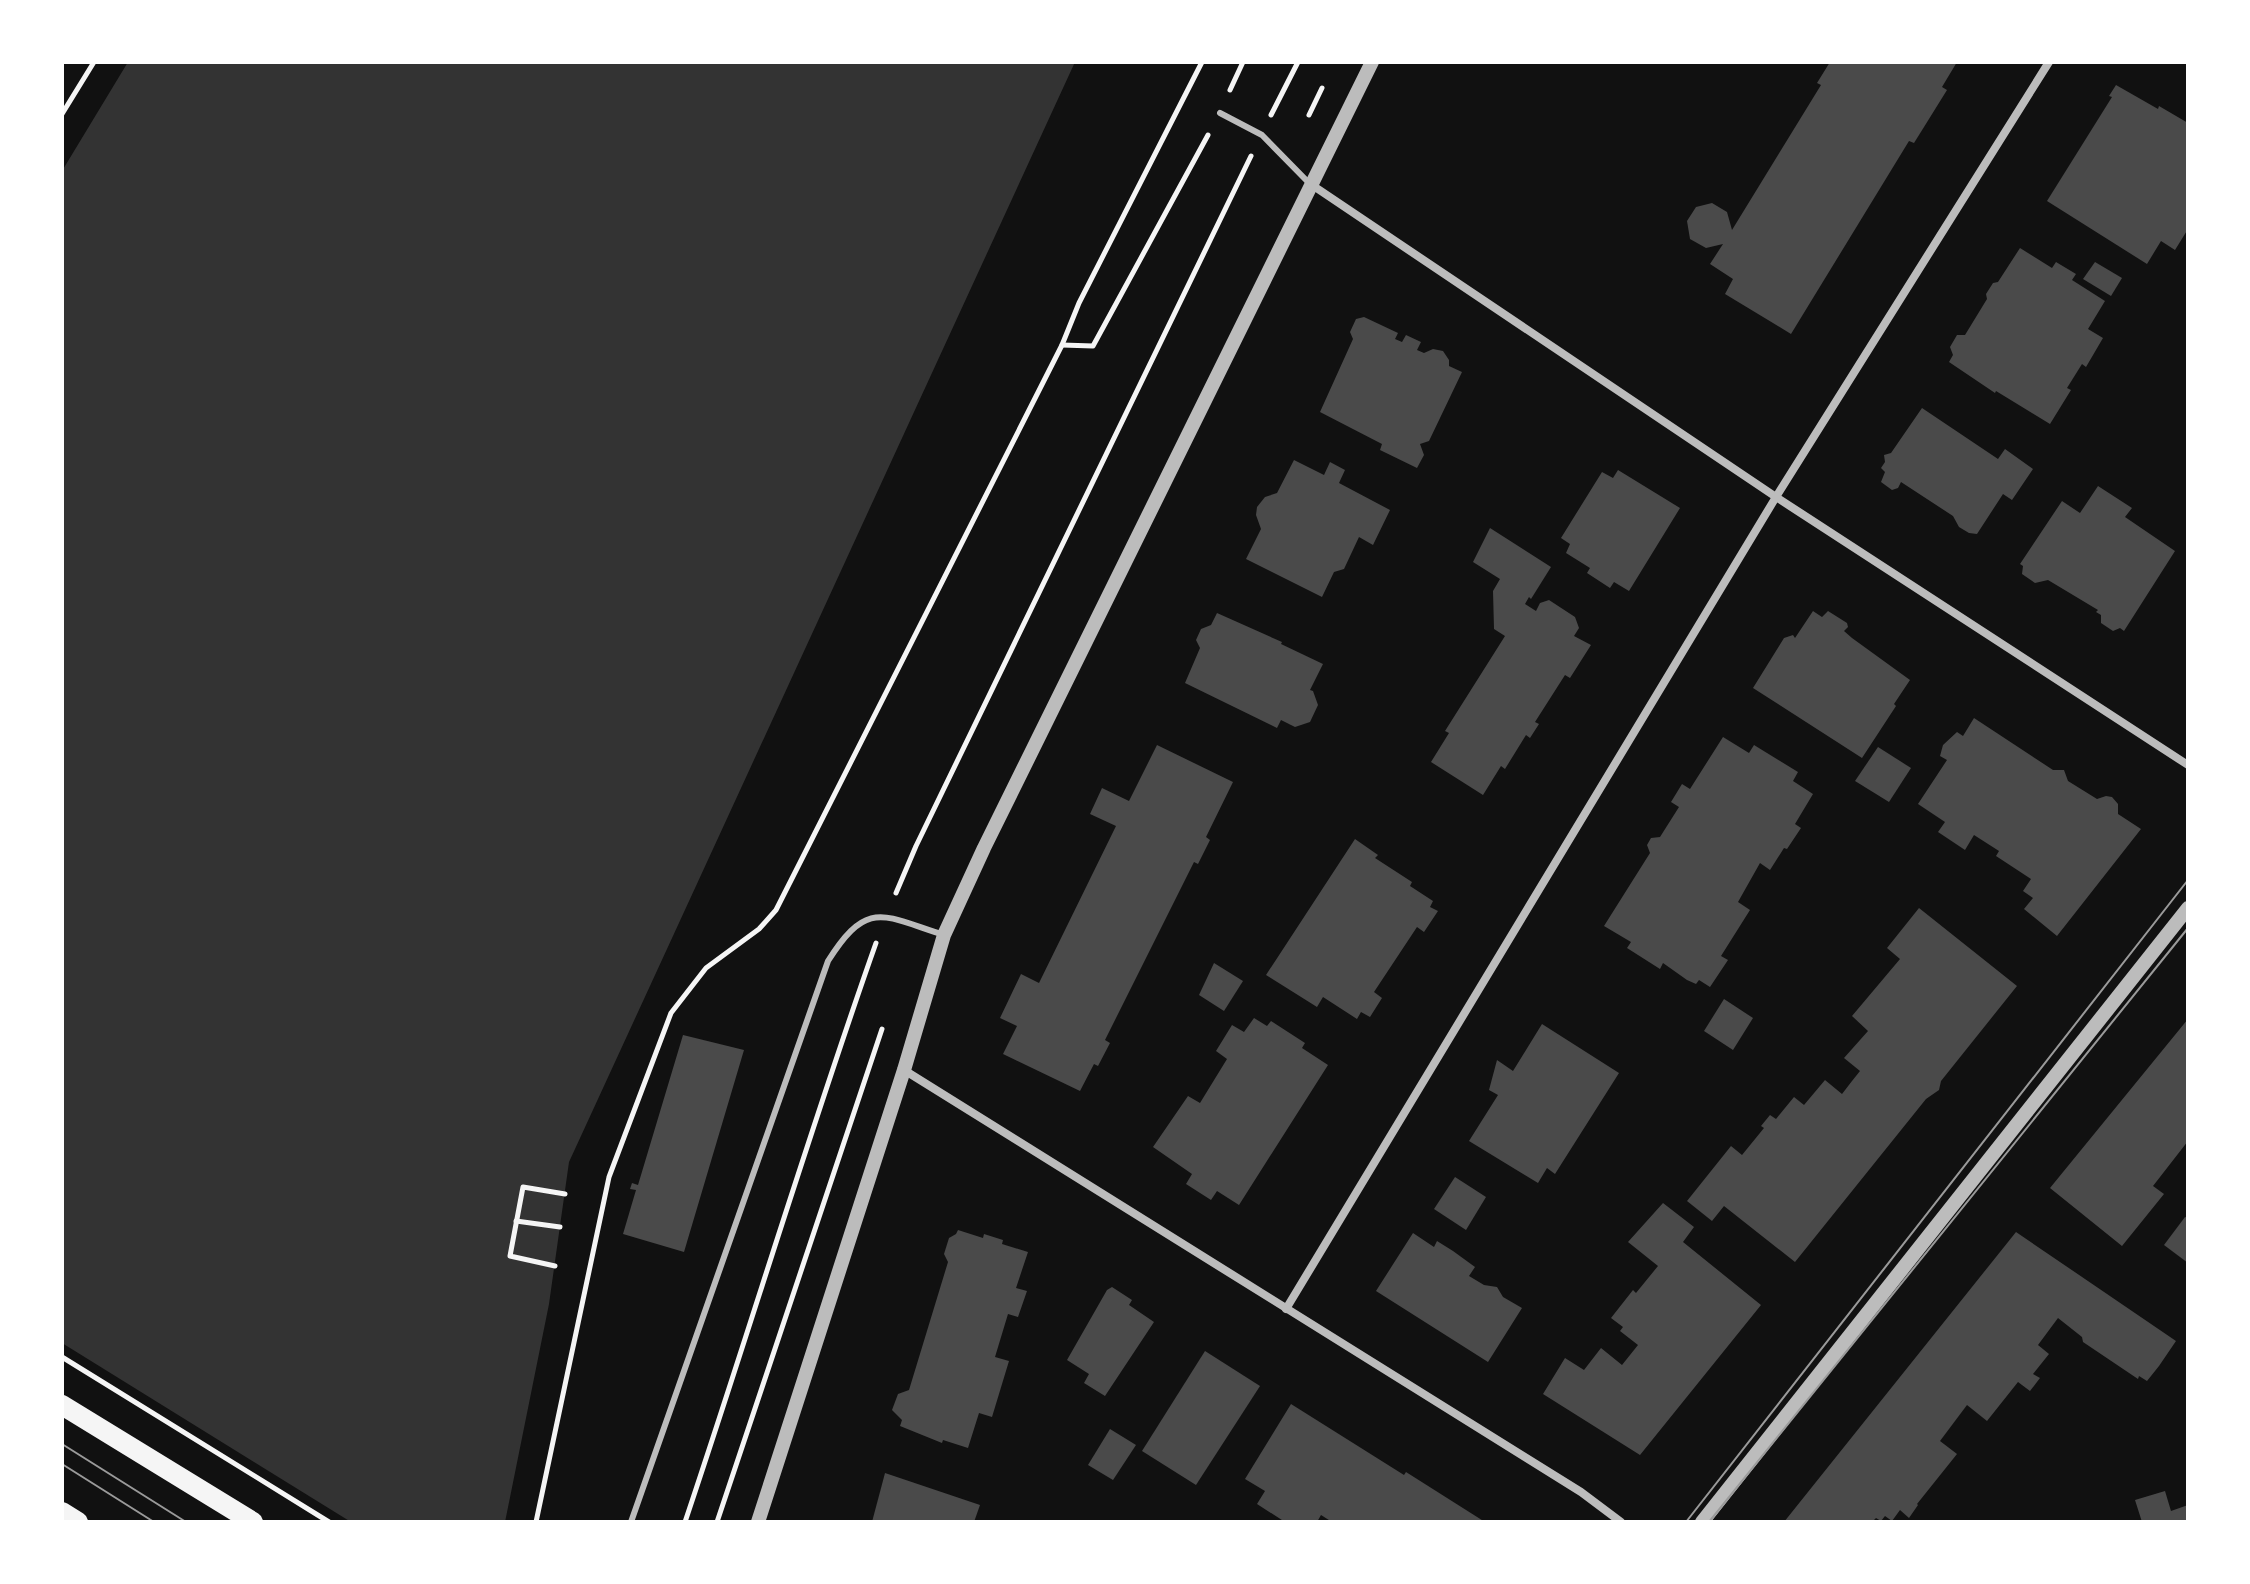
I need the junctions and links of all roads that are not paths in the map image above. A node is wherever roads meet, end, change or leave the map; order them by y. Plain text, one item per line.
1 (1372, 62) edge
2 (2049, 62) edge
3 (1220, 113) road end
4 (1312, 185) junction
5 (1776, 497) junction
6 (2188, 765) edge
7 (2188, 908) edge
8 (944, 935) junction
9 (904, 1070) junction
10 (1286, 1309) junction
11 (62, 1405) edge
12 (62, 1512) edge
13 (78, 1522) edge
14 (253, 1522) edge
15 (631, 1522) edge
16 (758, 1522) edge
17 (1621, 1522) edge
18 (1702, 1522) edge

1 - 4 street
2 - 5 street
3 - 4 lane
4 - 5 street
4 - 8 street
5 - 6 street
5 - 10 street
7 - 18 street
8 - 9 street
8 - 15 lane
9 - 10 street
9 - 16 street
10 - 17 street
11 - 14 main road
12 - 13 main road

